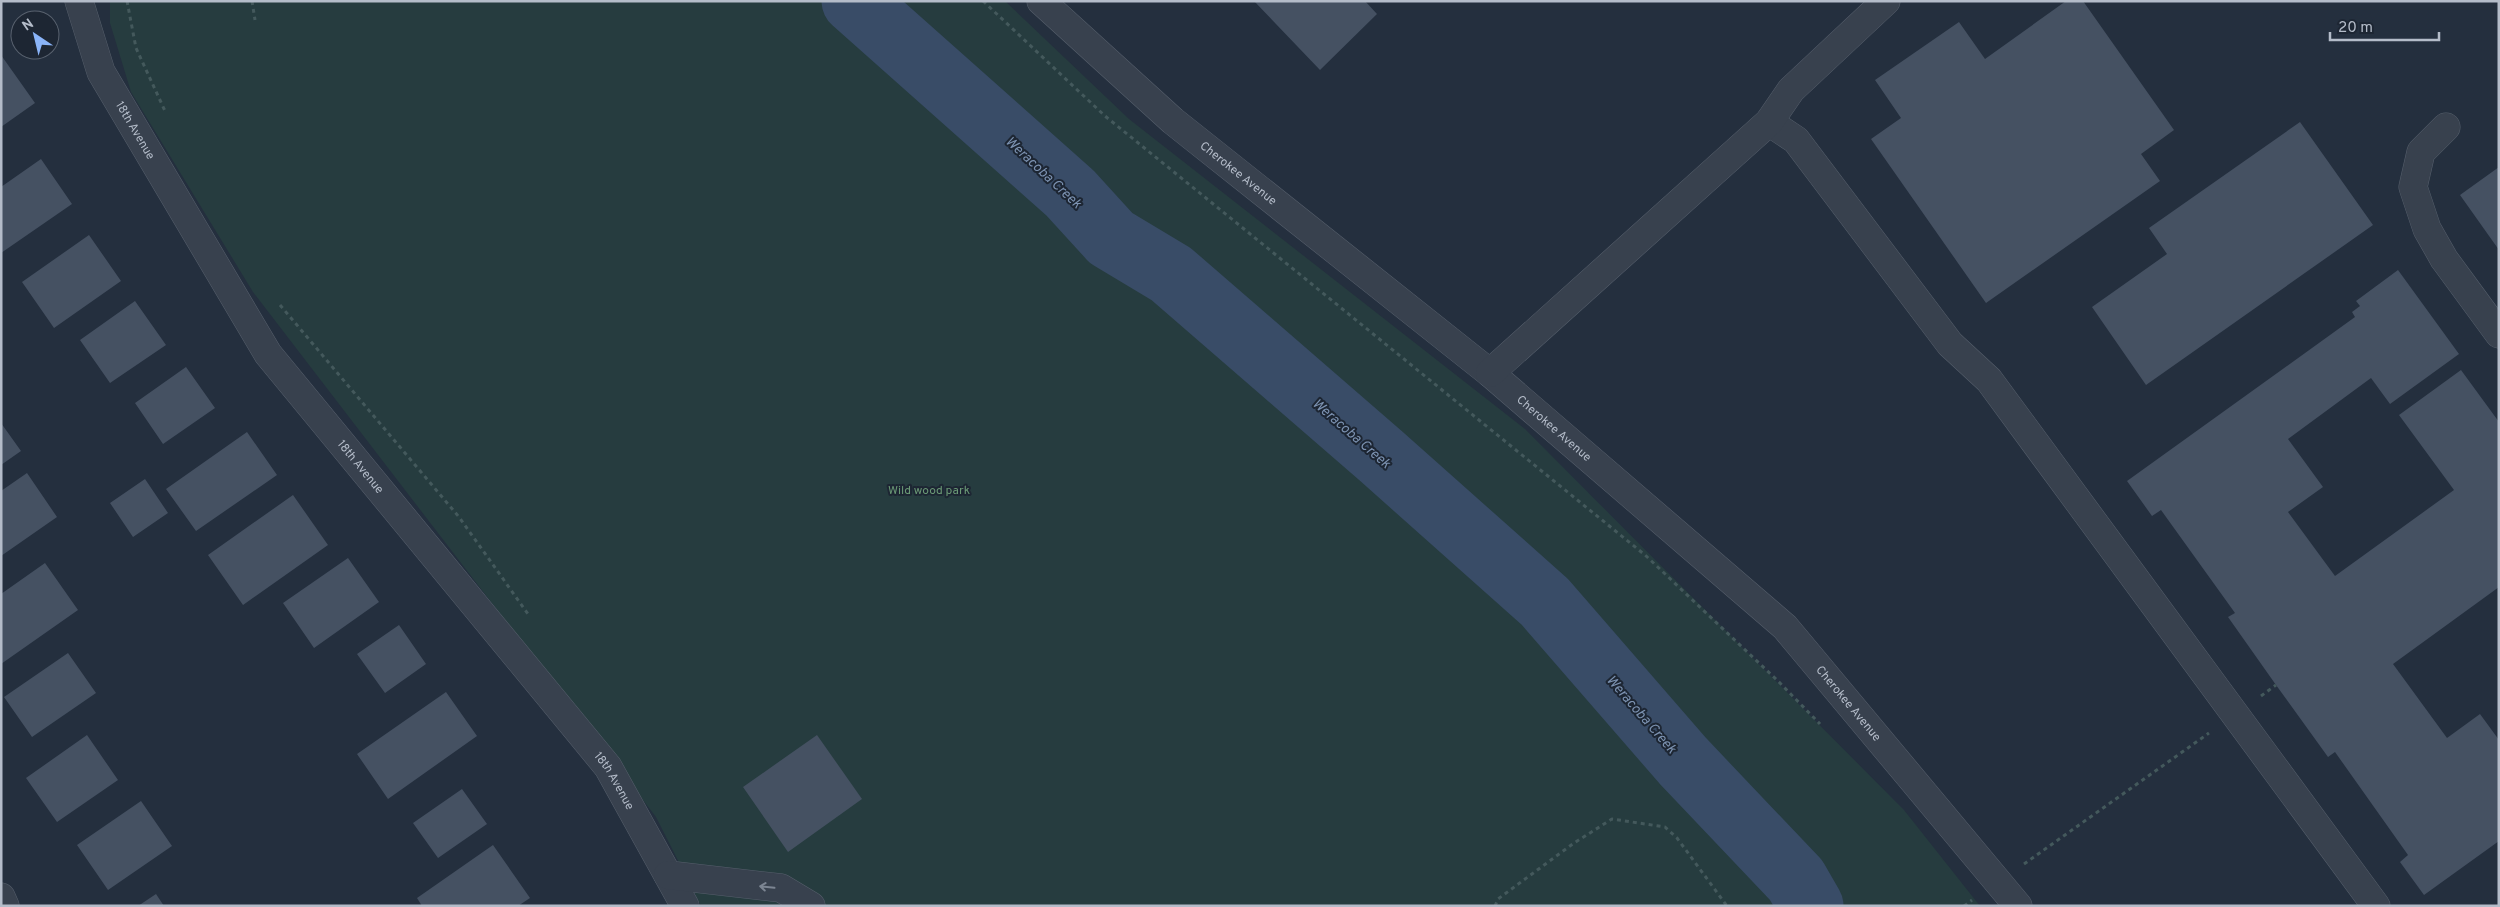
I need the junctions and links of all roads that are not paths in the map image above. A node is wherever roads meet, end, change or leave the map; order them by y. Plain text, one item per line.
1 (79, 1) edge
2 (1040, 1) edge
3 (1886, 1) edge
4 (1769, 122) junction
5 (2446, 127) dead end
6 (2499, 334) edge
7 (1490, 373) junction
8 (668, 875) junction
9 (1, 897) edge
10 (5, 906) edge
11 (685, 906) edge
12 (811, 906) edge
13 (2018, 906) edge
14 (2376, 906) edge

1 - 8 street, 18th Avenue
2 - 7 street, Cherokee Avenue
3 - 4 street
4 - 7 street
4 - 14 street
5 - 6 street
7 - 13 street, Cherokee Avenue
8 - 11 street, 18th Avenue
12 -> 8 street
9 - 10 street

